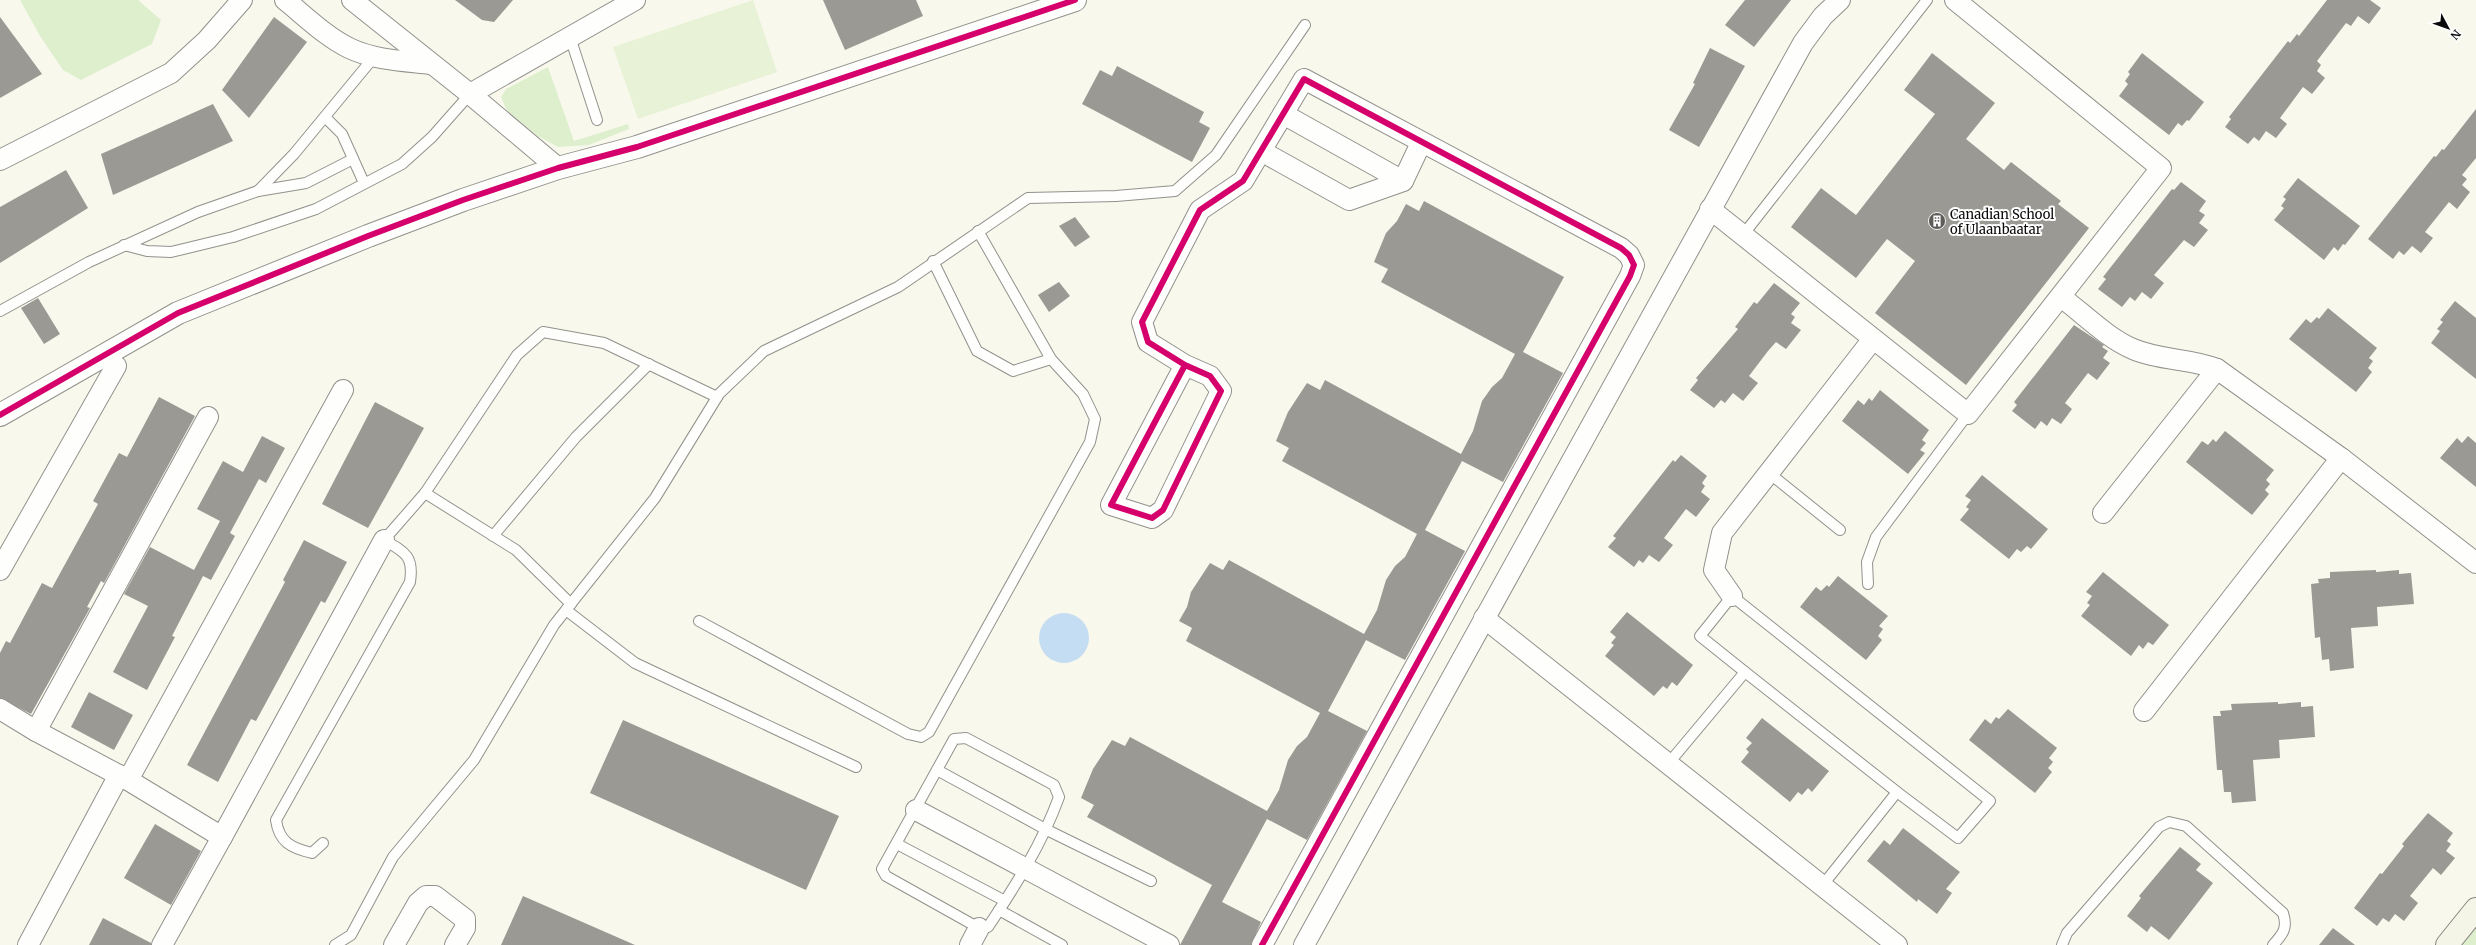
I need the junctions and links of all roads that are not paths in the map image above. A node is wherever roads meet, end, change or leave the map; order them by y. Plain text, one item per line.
1 (242, 0) edge
2 (285, 0) edge
3 (352, 0) edge
4 (635, 0) edge
5 (1075, 0) edge
6 (1840, 0) edge
7 (1927, 0) edge
8 (1955, 0) edge
9 (1305, 25) dead end
10 (570, 37) junction
11 (374, 57) junction
12 (430, 64) junction
13 (470, 94) junction
14 (1283, 114) junction
15 (325, 117) junction
16 (597, 120) dead end
17 (1422, 143) junction
18 (1261, 151) junction
19 (353, 159) junction
20 (0, 160) edge
21 (558, 168) junction
22 (1403, 181) junction
23 (364, 183) junction
24 (258, 190) junction
25 (1710, 209) junction
26 (978, 231) junction
27 (1743, 235) junction
28 (124, 245) junction
29 (933, 262) junction
30 (2061, 297) junction
31 (0, 311) edge
32 (1873, 339) junction
33 (1051, 359) junction
34 (649, 364) junction
35 (1185, 365) junction
36 (116, 366) dead end
37 (2217, 369) junction
38 (343, 390) dead end
39 (717, 397) junction
40 (1968, 414) junction
41 (0, 415) edge
42 (208, 417) dead end
43 (2341, 458) junction
44 (1769, 473) junction
45 (425, 493) junction
46 (2103, 513) dead end
47 (1840, 530) dead end
48 (493, 536) junction
49 (384, 540) junction
50 (2476, 563) edge
51 (0, 570) edge
52 (1868, 584) dead end
53 (1732, 596) junction
54 (569, 607) junction
55 (1484, 618) junction
56 (699, 621) dead end
57 (1745, 672) junction
58 (0, 709) edge
59 (2144, 711) dead end
60 (36, 731) junction
61 (1668, 764) junction
62 (856, 767) dead end
63 (937, 770) junction
64 (124, 778) junction
65 (1897, 792) junction
66 (916, 810) junction
67 (1047, 830) junction
68 (222, 836) junction
69 (323, 843) dead end
70 (897, 844) junction
71 (1025, 868) junction
72 (1151, 881) dead end
73 (1822, 886) junction
74 (1005, 901) junction
75 (2476, 909) edge
76 (999, 910) junction
77 (979, 928) junction
78 (28, 945) edge
79 (162, 945) edge
80 (335, 945) edge
81 (394, 945) edge
82 (455, 945) edge
83 (970, 945) edge
84 (1062, 945) edge
85 (1169, 945) edge
86 (1262, 945) edge
87 (1304, 945) edge
88 (1897, 945) edge
89 (2062, 945) edge
90 (2273, 945) edge
91 (2447, 945) edge

1 - 20 street
2 - 11 street
3 - 12 street
4 - 10 street
5 - 21 street
6 - 25 street
7 - 27 lane
8 - 30 street
9 - 26 lane
10 - 13 street
10 - 16 lane
11 - 12 street
11 - 15 lane
12 - 13 street
13 - 21 street
13 - 23 lane
14 - 17 street
14 - 18 street
14 - 22 street
15 - 19 lane
15 - 24 lane
17 - 22 street
17 - 86 street
18 - 22 street
18 - 35 street
19 - 23 lane
19 - 24 lane
21 - 41 street
23 - 28 lane
24 - 28 lane
25 - 27 street
25 - 55 street
26 - 29 lane
26 - 33 lane
27 - 32 street
28 - 31 lane
29 - 33 lane
29 - 39 lane
30 - 37 street
30 - 40 street
32 - 40 street
32 - 44 street
33 - 56 lane
34 - 39 lane
34 - 45 lane
34 - 48 lane
35 - 35 street
36 - 51 street
37 - 43 street
37 - 46 street
38 - 64 street
39 - 54 lane
40 - 52 lane
42 - 60 street
43 - 50 street
43 - 59 street
44 - 47 lane
44 - 53 street
45 - 48 lane
45 - 49 lane
48 - 54 lane
49 - 68 street
49 - 69 lane
53 - 57 lane
53 - 65 lane
54 - 62 lane
54 - 80 lane
55 - 61 street
55 - 87 street
57 - 61 lane
57 - 65 lane
58 - 60 street
60 - 64 street
61 - 73 street
63 - 66 lane
63 - 67 lane
63 - 67 lane
64 - 68 street
64 - 78 street
65 - 73 lane
66 - 70 lane
66 - 71 street
67 - 71 lane
67 - 72 lane
68 - 79 street
70 - 74 lane
70 - 77 lane
71 - 74 lane
71 - 85 street
73 - 88 street
74 - 76 lane
75 - 91 main road
76 - 77 lane
76 - 84 lane
77 - 83 street
81 - 82 street
89 - 90 lane

